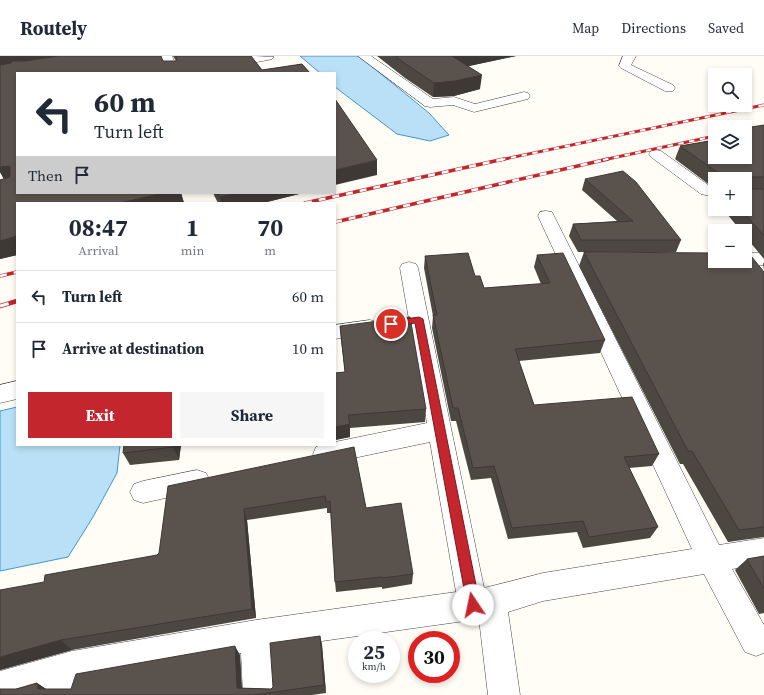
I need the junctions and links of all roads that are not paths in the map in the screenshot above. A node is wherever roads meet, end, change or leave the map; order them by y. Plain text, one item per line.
1 (166, 56) edge
2 (227, 56) edge
3 (364, 56) edge
4 (630, 56) edge
5 (268, 57) dead end
6 (173, 72) edge
7 (669, 88) dead end
8 (524, 96) dead end
9 (656, 154) dead end
10 (708, 191) edge
11 (546, 216) dead end
12 (409, 268) dead end
13 (403, 322) junction
14 (336, 332) edge
15 (16, 390) edge
16 (0, 394) edge
17 (440, 430) junction
18 (307, 458) edge
19 (221, 476) edge
20 (143, 492) dead end
21 (764, 551) edge
22 (711, 559) junction
23 (483, 603) junction
24 (256, 635) junction
25 (756, 641) dead end
26 (69, 681) edge
27 (0, 686) edge
28 (259, 695) edge
29 (504, 695) edge

1 - 6 street
2 - 5 street
3 - 8 street
4 - 7 street
9 - 10 street
11 - 22 street
12 - 13 street
13 - 14 street
13 - 17 street
15 - 16 street
17 - 18 street
17 - 23 street
19 - 20 street
21 - 22 street
22 - 23 street
22 - 25 street
23 - 24 street
23 - 29 street
24 - 26 street
24 - 28 street
26 - 27 street

